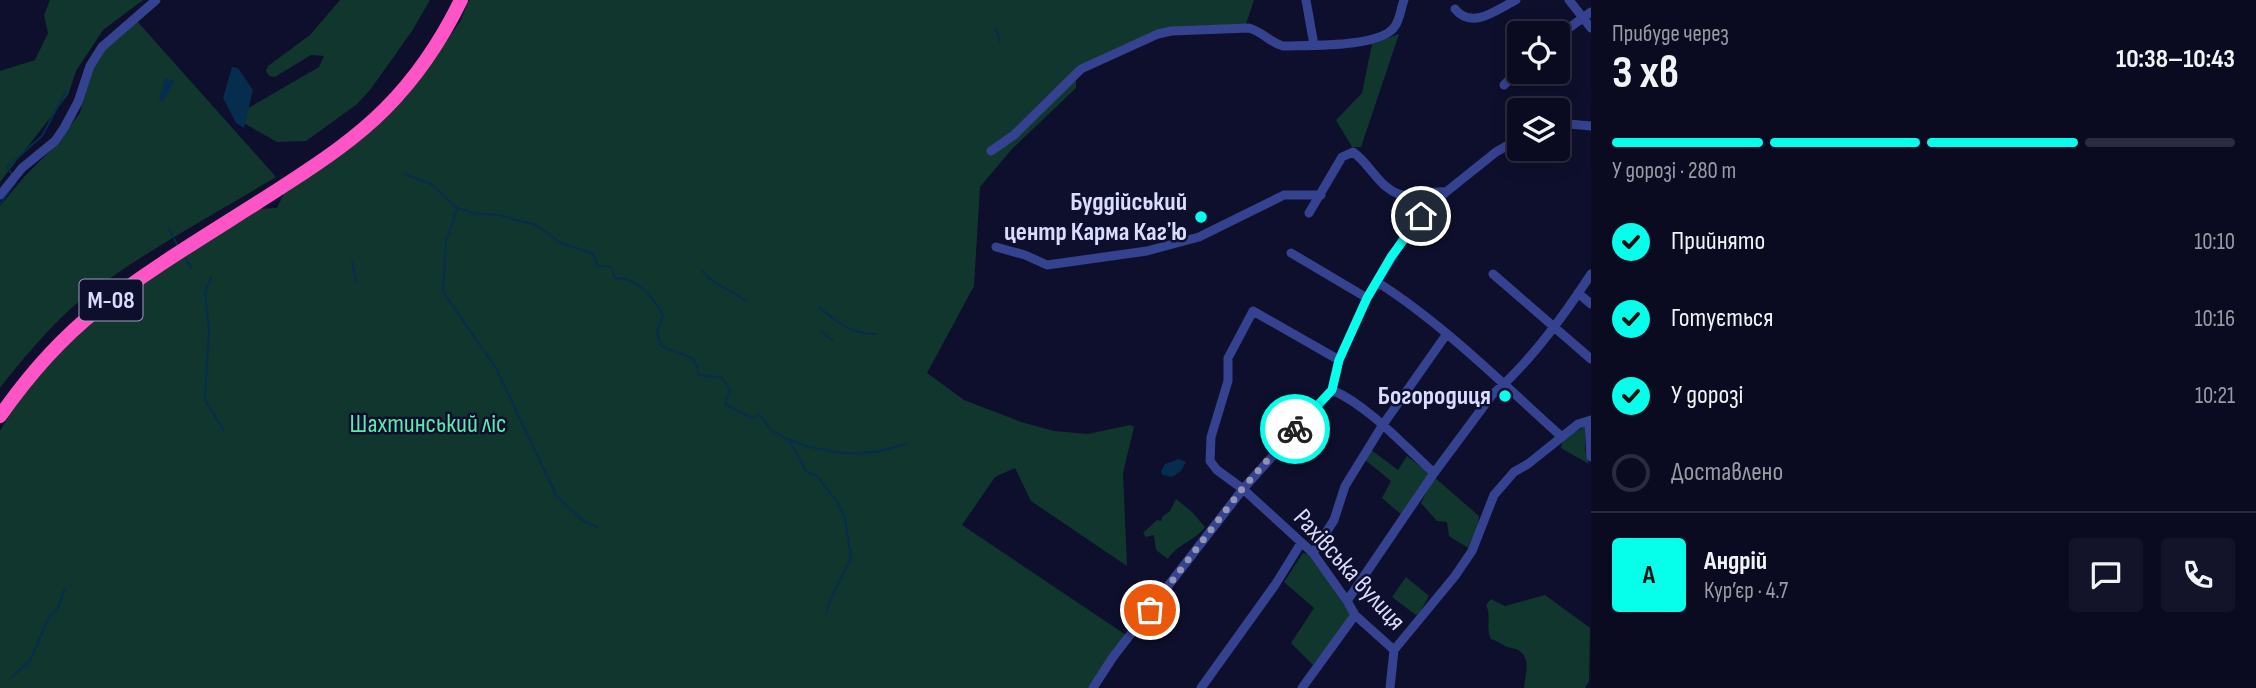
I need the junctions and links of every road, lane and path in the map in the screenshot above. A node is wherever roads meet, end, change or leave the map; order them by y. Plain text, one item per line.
1 (156, 0) edge
2 (461, 0) edge
3 (1306, 0) edge
4 (1404, 0) edge
5 (1516, 0) edge
6 (1569, 0) edge
7 (1455, 9) dead end
8 (1591, 12) edge
9 (1580, 18) junction
10 (1570, 26) edge
11 (1591, 28) edge
12 (1314, 45) junction
13 (1507, 82) edge
14 (1504, 85) dead end
15 (1570, 124) edge
16 (1591, 126) edge
17 (1507, 146) edge
18 (991, 151) dead end
19 (1446, 192) junction
20 (0, 195) edge
21 (1321, 195) junction
22 (1309, 213) dead end
23 (996, 247) dead end
24 (1291, 253) dead end
25 (1493, 274) dead end
26 (1591, 274) edge
27 (1377, 282) junction
28 (1578, 293) junction
29 (1367, 298) junction
30 (1591, 304) edge
31 (1553, 327) junction
32 (1446, 335) junction
33 (1591, 359) edge
34 (1339, 360) junction
35 (1504, 385) junction
36 (1332, 390) junction
37 (0, 416) edge
38 (1590, 421) edge
39 (1382, 426) junction
40 (1562, 437) junction
41 (1591, 457) edge
42 (1434, 473) junction
43 (1242, 489) junction
44 (1301, 543) junction
45 (1313, 553) junction
46 (1347, 601) junction
47 (1355, 615) junction
48 (1394, 650) junction
49 (1093, 688) edge
50 (1201, 688) edge
51 (1302, 688) edge
52 (1390, 688) edge

1 - 20 street
2 - 37 highway, М-08
3 - 12 street
4 - 12 street
5 - 7 street
6 - 9 street
8 - 9 street
9 - 10 street
9 - 11 street
12 - 18 street
13 - 14 street
15 - 16 street
17 - 19 street
19 - 21 street
19 - 27 street
21 - 22 street
21 - 23 street
24 - 29 street
25 - 31 street
26 - 28 street
27 - 29 street
27 - 32 street
28 - 30 street
28 - 31 street
29 - 34 street
31 - 33 street
31 - 35 street
32 - 35 street
32 - 39 street
34 - 36 street
34 - 43 street, Рахівська вулиця
35 - 40 street
35 - 42 street
36 - 39 street
36 - 43 street
38 - 40 street
38 - 41 street
39 - 42 street
39 - 45 street
40 - 48 street
42 - 46 street
43 - 44 street, Рахівська вулиця
43 - 49 street
44 - 45 street, Рахівська вулиця
44 - 50 street
45 - 46 street, Рахівська вулиця
46 - 47 street, Рахівська вулиця
47 - 48 street, Рахівська вулиця
47 - 51 street
48 - 52 street

